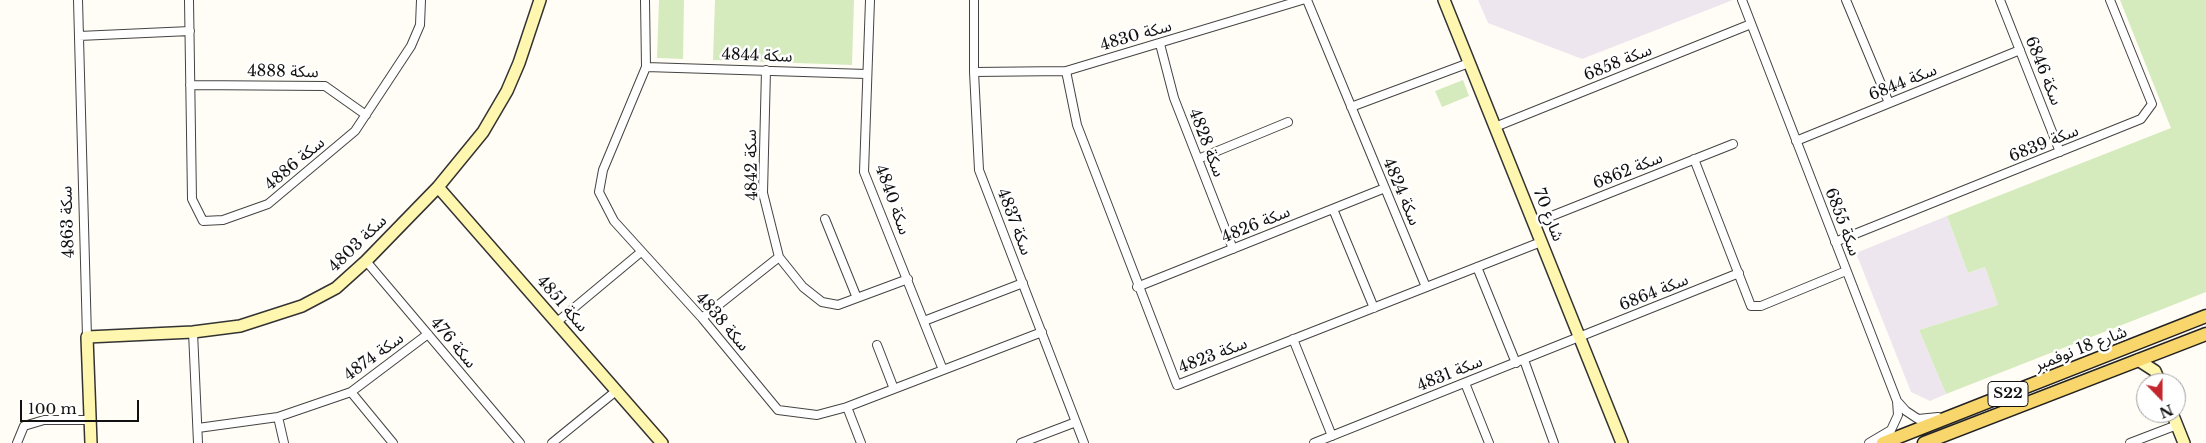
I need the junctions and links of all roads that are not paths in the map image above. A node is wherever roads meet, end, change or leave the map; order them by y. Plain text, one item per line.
1 (78, 0) edge
2 (190, 0) edge
3 (421, 0) edge
4 (644, 0) edge
5 (870, 0) edge
6 (974, 0) edge
7 (1302, 0) edge
8 (1307, 0) edge
9 (1444, 0) edge
10 (1742, 0) edge
11 (1846, 0) edge
12 (2000, 0) edge
13 (2110, 0) edge
14 (536, 3) edge
15 (1751, 24) junction
16 (190, 31) junction
17 (79, 36) junction
18 (1160, 44) junction
19 (2020, 50) junction
20 (1470, 63) junction
21 (646, 67) junction
22 (766, 70) junction
23 (1066, 71) junction
24 (974, 72) junction
25 (866, 74) junction
26 (190, 85) junction
27 (1889, 103) junction
28 (1351, 107) junction
29 (366, 115) junction
30 (1288, 122) dead end
31 (1495, 127) junction
32 (1796, 141) junction
33 (1733, 144) dead end
34 (2060, 152) junction
35 (1198, 159) junction
36 (1694, 159) junction
37 (438, 186) junction
38 (1385, 188) junction
39 (1333, 209) junction
40 (825, 219) dead end
41 (1534, 223) junction
42 (1541, 242) junction
43 (1835, 242) junction
44 (1233, 249) junction
45 (640, 252) junction
46 (778, 257) junction
47 (366, 261) junction
48 (1477, 267) junction
49 (1846, 271) junction
50 (1739, 273) junction
51 (908, 279) junction
52 (1023, 283) junction
53 (1138, 287) junction
54 (1426, 287) junction
55 (857, 298) junction
56 (1374, 308) junction
57 (2206, 316) edge
58 (702, 318) junction
59 (924, 321) junction
60 (556, 322) junction
61 (193, 332) junction
62 (1042, 332) junction
63 (428, 334) junction
64 (2206, 334) edge
65 (87, 337) junction
66 (1580, 338) junction
67 (1293, 339) junction
68 (877, 345) dead end
69 (2160, 351) junction
70 (2138, 360) junction
71 (1520, 361) junction
72 (944, 370) junction
73 (2155, 371) joint
74 (1465, 383) junction
75 (894, 389) junction
76 (616, 391) junction
77 (351, 392) junction
78 (1897, 401) junction
79 (1985, 404) junction
80 (846, 407) junction
81 (278, 417) junction
82 (90, 420) junction
83 (1076, 422) junction
84 (2177, 425) joint
85 (198, 428) junction
86 (1332, 436) junction
87 (17, 443) edge
88 (91, 443) edge
89 (198, 443) edge
90 (284, 443) edge
91 (393, 443) edge
92 (520, 443) edge
93 (552, 443) edge
94 (662, 443) edge
95 (862, 443) edge
96 (1022, 443) edge
97 (1084, 443) edge
98 (1314, 443) edge
99 (1489, 443) edge
100 (1554, 443) edge
101 (1622, 443) edge
102 (1869, 443) edge
103 (1883, 443) edge
104 (1924, 443) edge
105 (2130, 443) edge
106 (2184, 443) edge

1 - 17 street, سكة 4863
2 - 16 street, سكة 4886
3 - 29 street, سكة 4886
4 - 21 street, سكة 4838
5 - 25 street, سكة 4840
6 - 24 street, سكة 4837
7 - 18 street, سكة 4830
8 - 28 street, سكة 4824
9 - 20 street, شارع 70
10 - 15 street, سكة 6855
11 - 27 street
12 - 19 street, سكة 6846
13 - 34 street, سكة 6839
14 - 37 street, سكة 4803
15 - 31 street, سكة 6858
15 - 32 street, سكة 6855
16 - 17 street
16 - 26 street, سكة 4886
17 - 65 street, سكة 4863
18 - 23 street, سكة 4830
18 - 35 street, سكة 4828
19 - 27 street, سكة 6844
19 - 34 street, سكة 6846
20 - 28 street
20 - 31 street, شارع 70
21 - 22 street, سكة 4844
21 - 45 street, سكة 4838
22 - 25 street, سكة 4844
22 - 46 street, سكة 4842
23 - 24 street, سكة 4830
23 - 53 street, سكة 4823
24 - 52 street, سكة 4837
25 - 51 street, سكة 4840
26 - 29 street, سكة 4888
26 - 29 street, سكة 4886
27 - 32 street, سكة 6844
28 - 38 street, سكة 4824
30 - 35 street
31 - 41 street, شارع 70
32 - 43 street, سكة 6855
33 - 36 street, سكة 6862
34 - 43 street, سكة 6839
35 - 44 street, سكة 4828
36 - 41 street, سكة 6862
36 - 50 street
37 - 47 street, سكة 4803
37 - 60 street, سكة 4851
38 - 39 street, سكة 4826
38 - 54 street, سكة 4824
39 - 44 street, سكة 4826
39 - 56 street
40 - 55 street
41 - 42 street, شارع 70
42 - 48 street, سكة 4823
42 - 66 street, شارع 70
43 - 49 street, سكة 6855
44 - 53 street, سكة 4826
45 - 58 street, سكة 4838
45 - 60 street
46 - 55 street, سكة 4842
46 - 58 street
47 - 61 street, سكة 4803
47 - 63 street, سكة 476
48 - 54 street, سكة 4823
48 - 71 street
49 - 50 street
49 - 78 street, سكة 6855
50 - 66 street, سكة 6864
51 - 55 street, سكة 4842
51 - 59 street, سكة 4840
52 - 59 street
52 - 62 street, سكة 4837
53 - 67 street, سكة 4823
54 - 56 street, سكة 4823
56 - 67 street, سكة 4823
57 - 79 main road, شارع 18 نوفمبر / S22
58 - 80 street, سكة 4838
59 - 72 street, سكة 4840
60 - 76 street, سكة 4851
61 - 65 street, سكة 4803
61 - 85 street
62 - 72 street, سكة 4838
62 - 83 street, سكة 4837
63 - 77 street, سكة 4874
63 - 92 street, سكة 476
64 - 69 main road, شارع 18 نوفمبر / S22
65 - 82 street, سكة 4863
66 - 71 street, سكة 4831
66 - 101 street, شارع 70
67 - 86 street
68 - 75 street
69 - 70 main road, شارع 18 نوفمبر / S22
69 - 73 street
70 - 73 street
70 - 104 main road, شارع 18 نوفمبر / S22
71 - 74 street, سكة 4831
71 - 100 street
72 - 75 street, سكة 4838
74 - 86 street, سكة 4831
74 - 99 street
75 - 80 street, سكة 4838
76 - 93 street
76 - 94 street, سكة 4851
77 - 81 street, سكة 4874
77 - 91 street
78 - 79 street
78 - 102 street
79 - 103 main road, شارع 18 نوفمبر / S22
80 - 95 street
81 - 85 street, سكة 4874
81 - 90 street
82 - 87 street
82 - 88 street, سكة 4863
83 - 96 street
83 - 97 street, سكة 4837
84 - 105 street
84 - 106 street
85 - 89 street
86 - 98 street, سكة 4831

